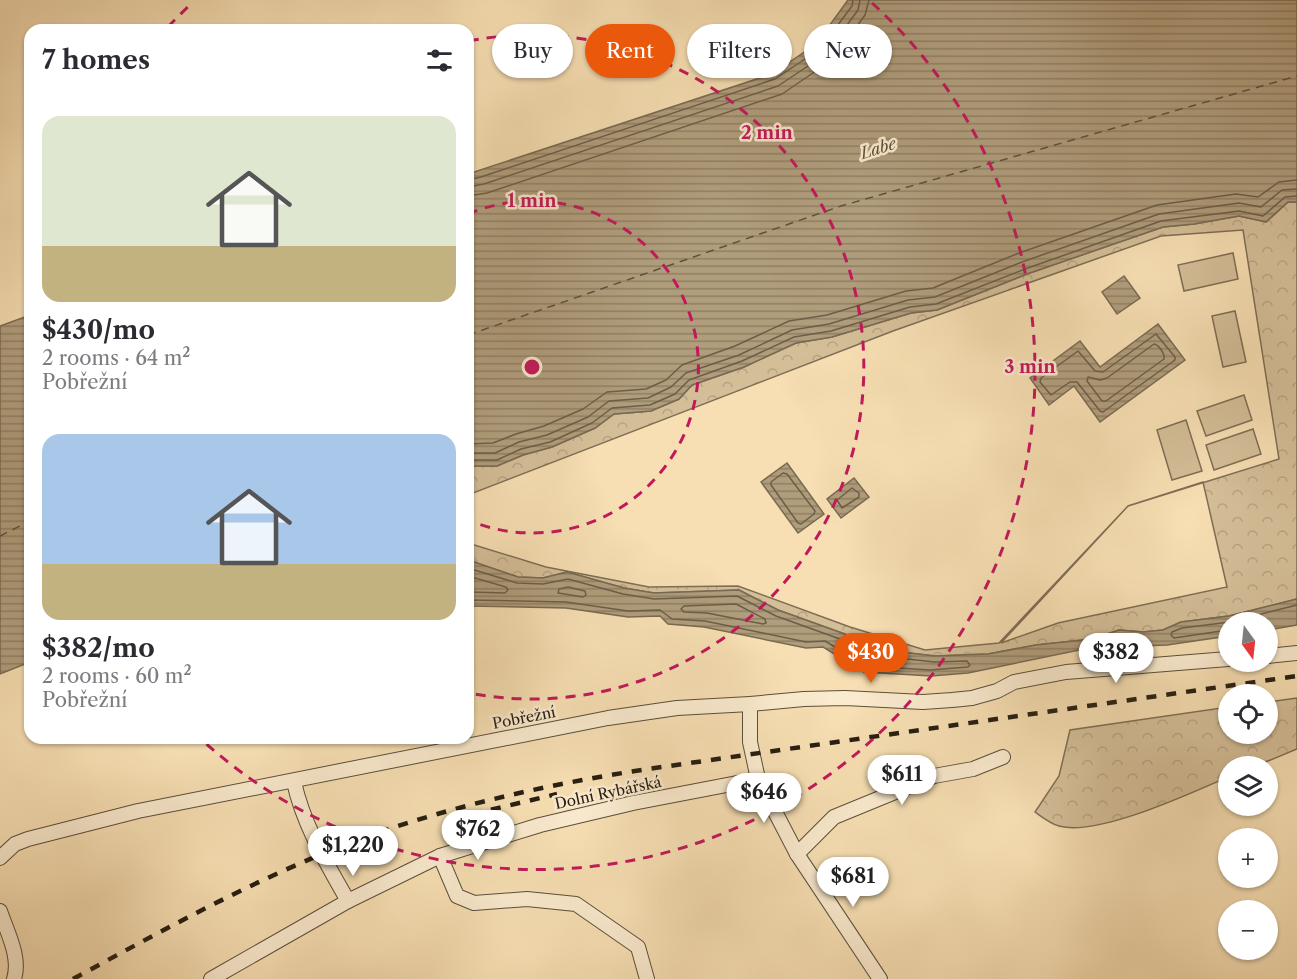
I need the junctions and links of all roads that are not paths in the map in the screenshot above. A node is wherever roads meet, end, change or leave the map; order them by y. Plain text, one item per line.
1 (1297, 653) edge
2 (1278, 655) edge
3 (1218, 660) edge
4 (750, 704) junction
5 (1003, 757) dead end
6 (758, 779) junction
7 (294, 782) junction
8 (797, 854) junction
9 (440, 856) junction
10 (0, 858) edge
11 (348, 901) junction
12 (0, 911) edge
13 (14, 979) edge
14 (211, 979) edge
15 (646, 979) edge
16 (880, 979) edge

1 - 2 street
3 - 4 street, Pobřežní
4 - 6 street
4 - 7 street, Pobřežní
5 - 8 street
6 - 8 street
6 - 9 street, Dolní Rybářská
7 - 10 street, Pobřežní
7 - 11 street
8 - 16 street
9 - 11 street, Dolní Rybářská
9 - 15 street
11 - 14 street, Dolní Rybářská
12 - 13 street

